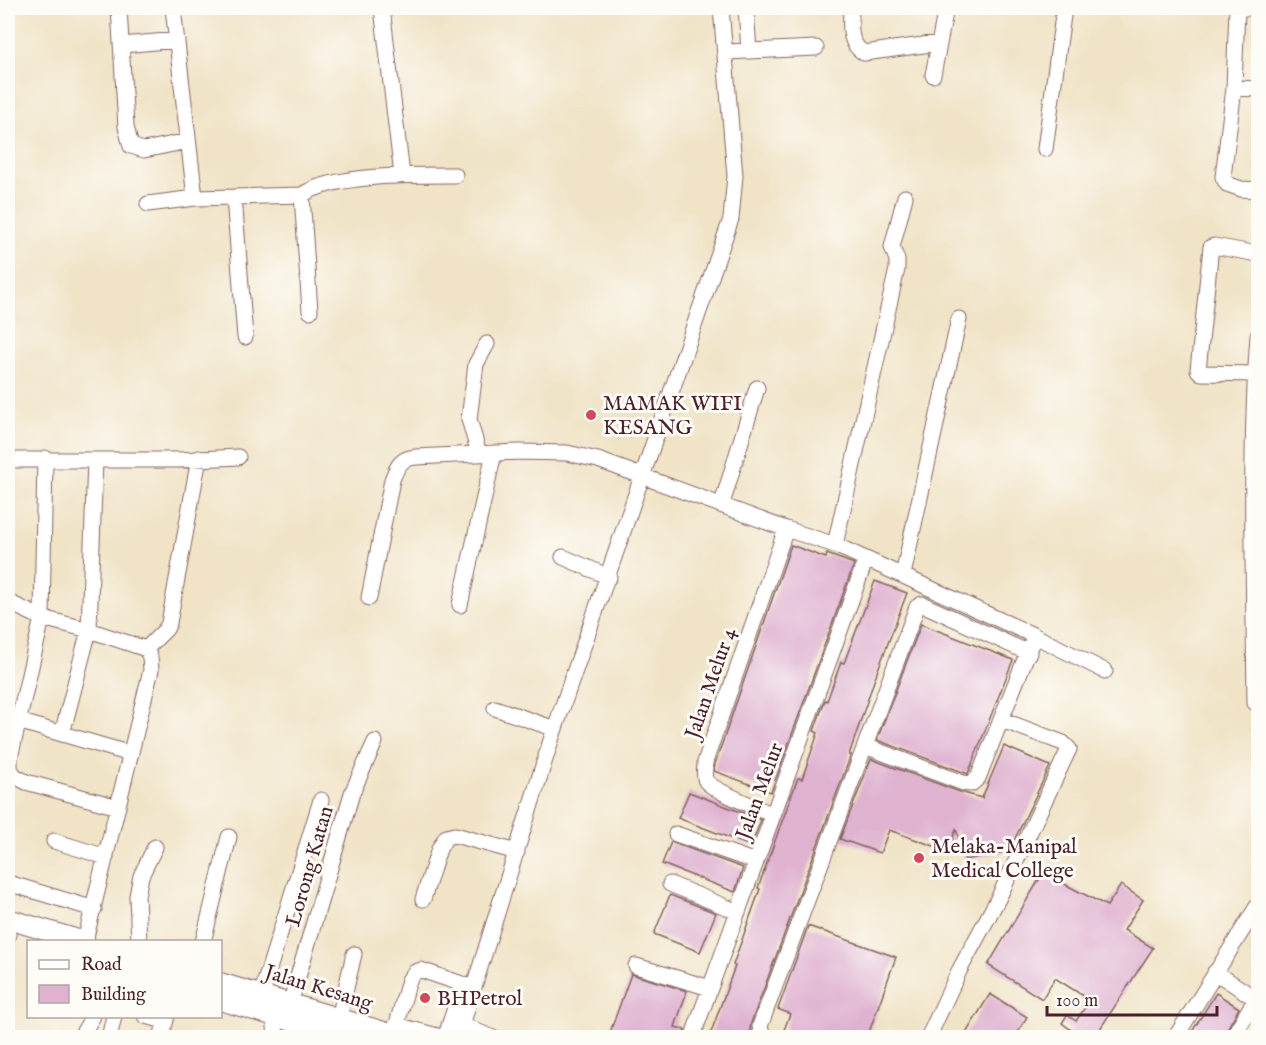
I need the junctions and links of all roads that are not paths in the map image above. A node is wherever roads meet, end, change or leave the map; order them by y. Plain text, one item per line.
1 (119, 8) edge
2 (173, 8) edge
3 (382, 8) edge
4 (721, 8) edge
5 (746, 8) edge
6 (851, 8) edge
7 (946, 8) edge
8 (1064, 8) edge
9 (1238, 8) edge
10 (1243, 8) edge
11 (1258, 8) edge
12 (177, 40) junction
13 (938, 43) junction
14 (122, 45) junction
15 (816, 48) dead end
16 (749, 51) junction
17 (726, 52) junction
18 (933, 75) dead end
19 (1234, 88) junction
20 (1258, 89) edge
21 (188, 141) junction
22 (1045, 150) dead end
23 (402, 175) junction
24 (455, 175) dead end
25 (1258, 190) edge
26 (302, 195) junction
27 (234, 197) junction
28 (905, 197) dead end
29 (195, 198) junction
30 (148, 204) dead end
31 (1258, 254) edge
32 (310, 311) dead end
33 (959, 320) dead end
34 (1258, 336) edge
35 (245, 337) dead end
36 (487, 344) dead end
37 (1256, 384) edge
38 (757, 388) dead end
39 (486, 453) junction
40 (238, 457) dead end
41 (45, 458) junction
42 (199, 458) junction
43 (8, 460) edge
44 (95, 460) junction
45 (644, 475) junction
46 (722, 504) junction
47 (1256, 515) edge
48 (786, 529) junction
49 (835, 545) junction
50 (563, 557) dead end
51 (866, 559) junction
52 (1256, 565) edge
53 (903, 575) junction
54 (609, 577) junction
55 (369, 598) dead end
56 (8, 602) edge
57 (460, 605) dead end
58 (42, 618) junction
59 (1257, 626) edge
60 (89, 630) junction
61 (1034, 635) junction
62 (146, 649) junction
63 (1029, 653) junction
64 (1105, 670) dead end
65 (1255, 703) dead end
66 (495, 708) dead end
67 (1002, 720) junction
68 (18, 721) junction
69 (555, 729) junction
70 (62, 734) junction
71 (375, 742) dead end
72 (865, 746) junction
73 (131, 754) junction
74 (321, 800) dead end
75 (118, 807) junction
76 (773, 815) junction
77 (676, 834) dead end
78 (229, 837) dead end
79 (54, 841) dead end
80 (155, 847) dead end
81 (517, 852) junction
82 (106, 857) junction
83 (756, 862) junction
84 (8, 883) edge
85 (670, 884) dead end
86 (423, 899) dead end
87 (1258, 906) edge
88 (94, 909) junction
89 (738, 912) junction
90 (8, 919) edge
91 (8, 933) edge
92 (30, 940) edge
93 (82, 940) edge
94 (85, 940) edge
95 (139, 940) edge
96 (203, 940) edge
97 (354, 954) dead end
98 (636, 966) dead end
99 (1215, 972) junction
100 (222, 984) edge
101 (468, 986) junction
102 (710, 988) junction
103 (261, 995) junction
104 (1257, 997) edge
105 (222, 1001) edge
106 (290, 1004) junction
107 (92, 1018) edge
108 (114, 1018) edge
109 (339, 1018) junction
110 (166, 1019) edge
111 (275, 1029) edge
112 (460, 1031) edge
113 (398, 1032) edge
114 (80, 1038) edge
115 (109, 1038) edge
116 (161, 1038) edge
117 (351, 1038) edge
118 (445, 1038) edge
119 (493, 1038) edge
120 (692, 1038) edge
121 (763, 1038) edge
122 (928, 1038) edge
123 (1175, 1038) edge
124 (1232, 1038) edge

1 - 14 street
2 - 12 street
3 - 23 street
4 - 17 street
5 - 16 street
6 - 13 street
7 - 13 street
8 - 22 street
9 - 19 street
10 - 11 street
12 - 14 street
12 - 21 street
13 - 18 street
14 - 21 street
15 - 16 street
16 - 17 street
17 - 45 street
19 - 20 street
19 - 25 street
21 - 29 street
23 - 24 street
23 - 26 street
26 - 27 street
26 - 32 street
27 - 29 street
27 - 35 street
28 - 49 street
29 - 30 street
31 - 37 street
33 - 53 street
34 - 37 street
36 - 39 street
37 - 47 street
38 - 46 street
39 - 45 street
39 - 55 street
39 - 57 street
40 - 42 street
41 - 43 street
41 - 44 street
41 - 58 street
42 - 44 street
42 - 62 street
44 - 60 street
45 - 46 street
45 - 54 street
46 - 48 street
47 - 52 street
48 - 49 street
48 - 76 street, Jalan Melur 4
49 - 51 street
50 - 54 street
51 - 53 street
51 - 76 street, Jalan Melur
52 - 59 street
53 - 61 street
54 - 69 street
56 - 58 street
58 - 60 street
58 - 68 street
59 - 65 street
60 - 62 street
60 - 70 street
61 - 63 street
61 - 64 street
62 - 73 street
63 - 67 street
63 - 72 street
66 - 69 street
67 - 72 street
67 - 122 street
68 - 70 street
68 - 75 street
69 - 81 street
70 - 73 street
71 - 106 street, Lorong Katan
72 - 121 street
73 - 75 street
74 - 103 street
75 - 82 street
76 - 83 street, Jalan Melur
77 - 83 street
78 - 96 street
79 - 82 street
80 - 95 street
81 - 86 street
81 - 101 street
82 - 88 street
83 - 89 street, Jalan Melur
84 - 88 street
85 - 89 street
87 - 99 street
88 - 94 street
89 - 102 street, Jalan Melur
90 - 93 main road
91 - 92 main road
97 - 109 street
98 - 102 street
99 - 104 street
99 - 123 street
100 - 103 main road, Jalan Kesang
101 - 112 street
101 - 113 street
101 - 118 street
102 - 120 street, Jalan Melur
103 - 106 main road, Jalan Kesang
104 - 124 street
105 - 111 main road, Jalan Kesang
106 - 109 main road, Jalan Kesang
107 - 114 street
108 - 115 street
109 - 113 main road, Jalan Kesang
110 - 116 street
111 - 117 main road, Jalan Kesang
112 - 119 street
113 - 118 street

